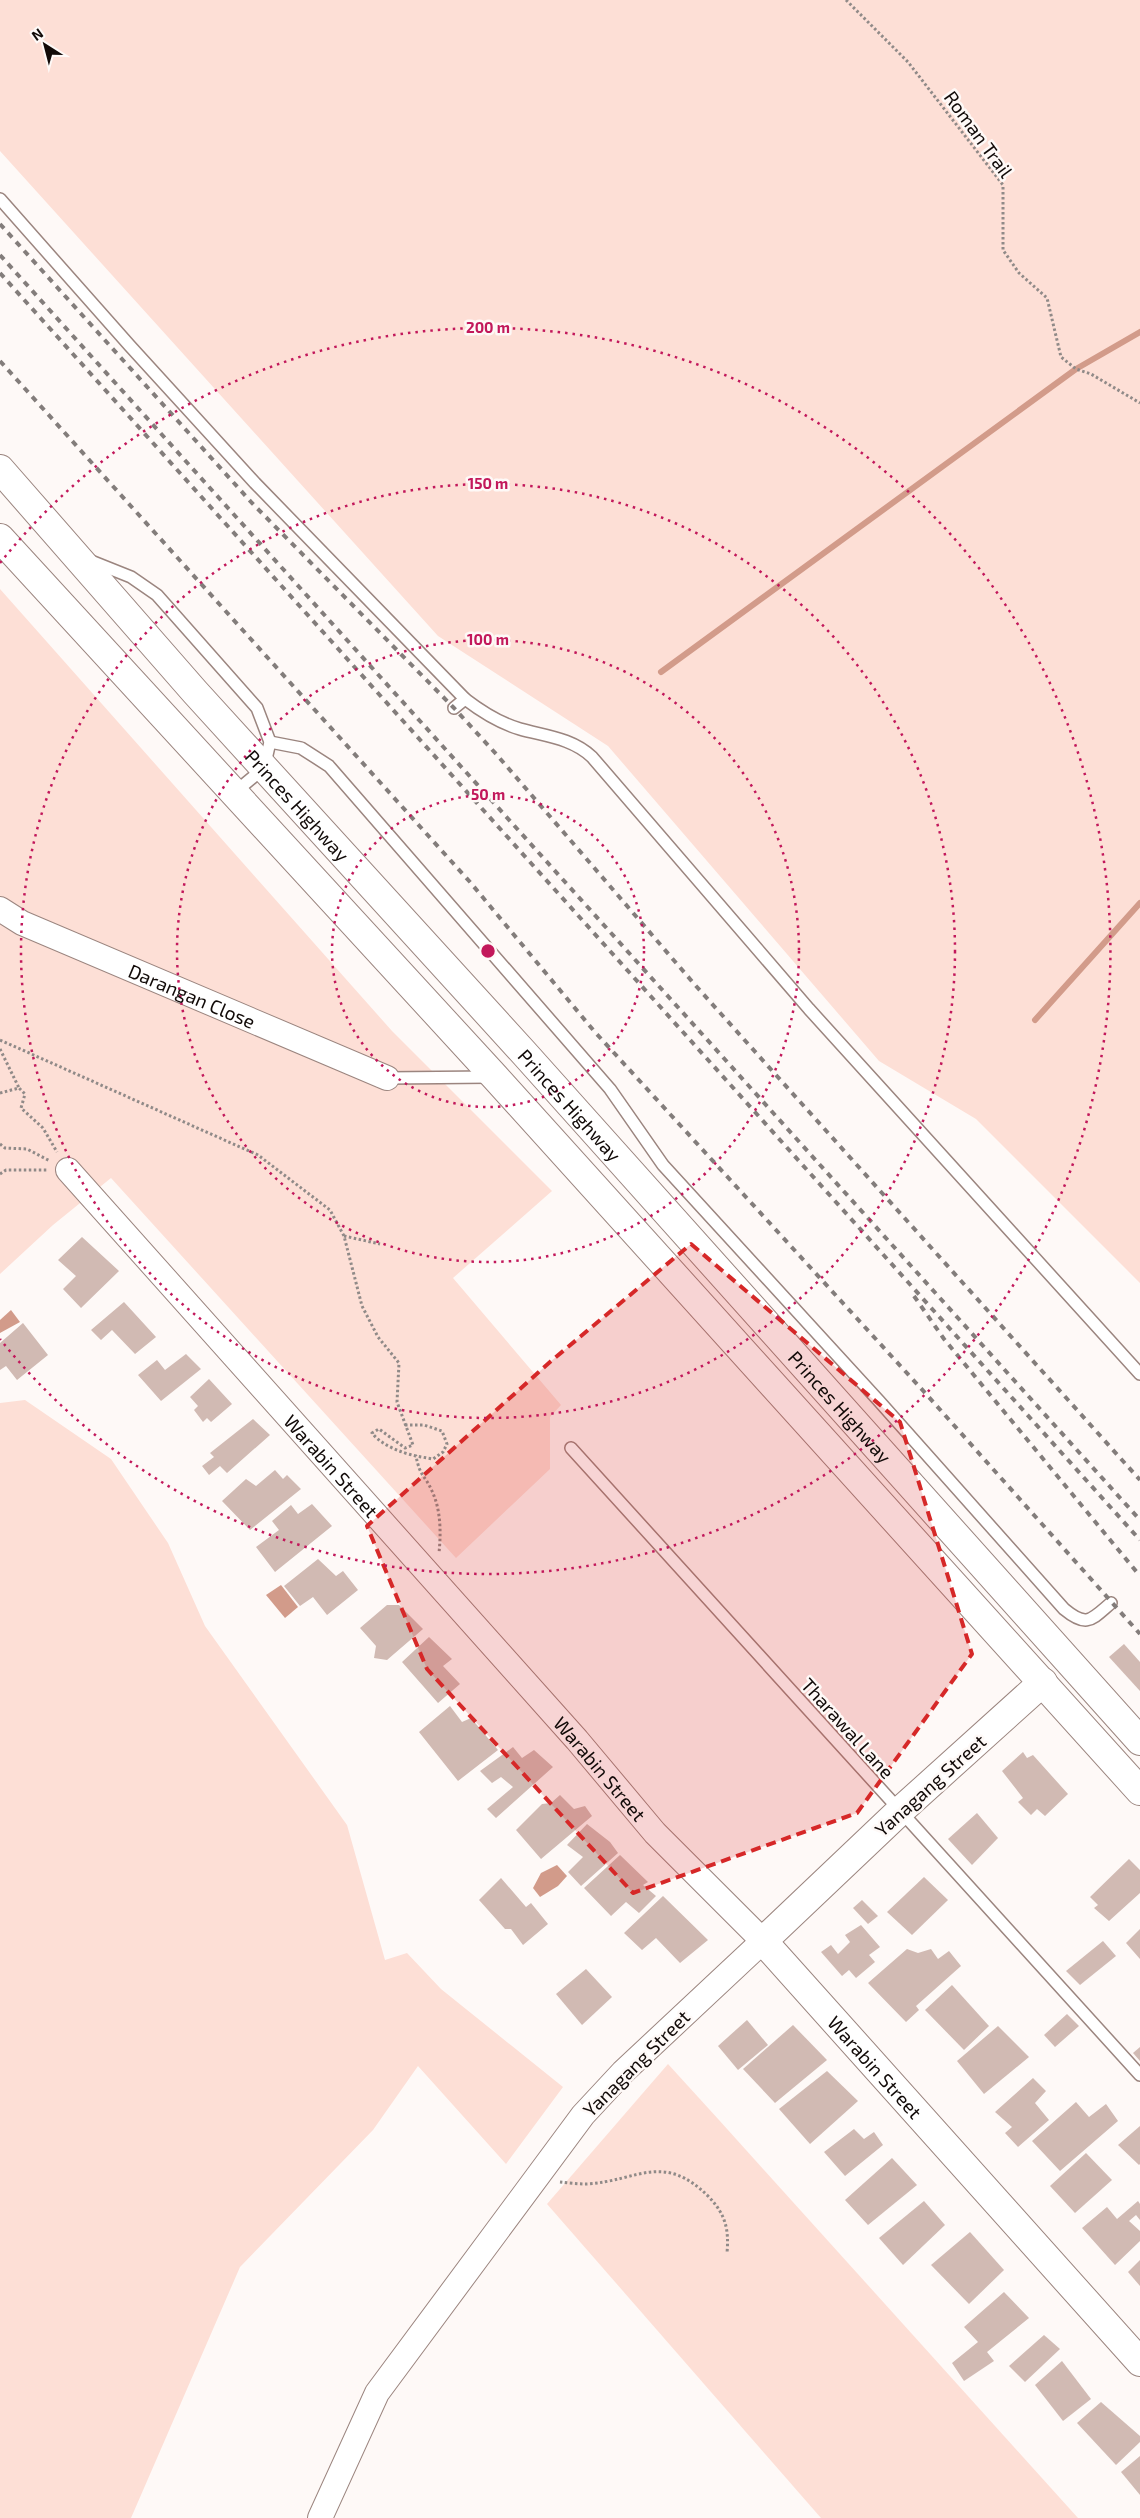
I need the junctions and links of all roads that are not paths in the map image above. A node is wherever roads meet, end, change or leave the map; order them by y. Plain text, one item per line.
1 (0, 199) edge
2 (0, 469) edge
3 (0, 538) edge
4 (74, 554) junction
5 (465, 699) junction
6 (454, 708) dead end
7 (267, 755) junction
8 (234, 793) junction
9 (0, 909) edge
10 (495, 1077) junction
11 (387, 1078) joint
12 (68, 1170) road end
13 (1140, 1374) edge
14 (571, 1448) dead end
15 (1111, 1603) dead end
16 (1043, 1682) junction
17 (1140, 1741) edge
18 (1140, 1791) edge
19 (900, 1811) junction
20 (763, 1941) junction
21 (1140, 2075) edge
22 (1140, 2362) edge
23 (320, 2518) edge

1 - 5 lane
2 - 4 main road, Princes Highway
3 - 8 main road, Princes Highway
4 - 7 main road, Princes Highway
4 - 7 lane
5 - 6 lane
5 - 13 lane
7 - 8 lane
7 - 15 lane
7 - 17 main road, Princes Highway
8 - 10 main road, Princes Highway
9 - 11 street, Darangan Close
10 - 11 lane
10 - 16 main road, Princes Highway
12 - 20 street, Warabin Street
14 - 19 lane, Tharawal Lane
16 - 18 main road, Princes Highway
16 - 19 main road, Yanagang Street
19 - 20 main road, Yanagang Street
19 - 21 lane, Tharawal Lane
20 - 22 main road, Warabin Street
20 - 23 street, Yanagang Street

